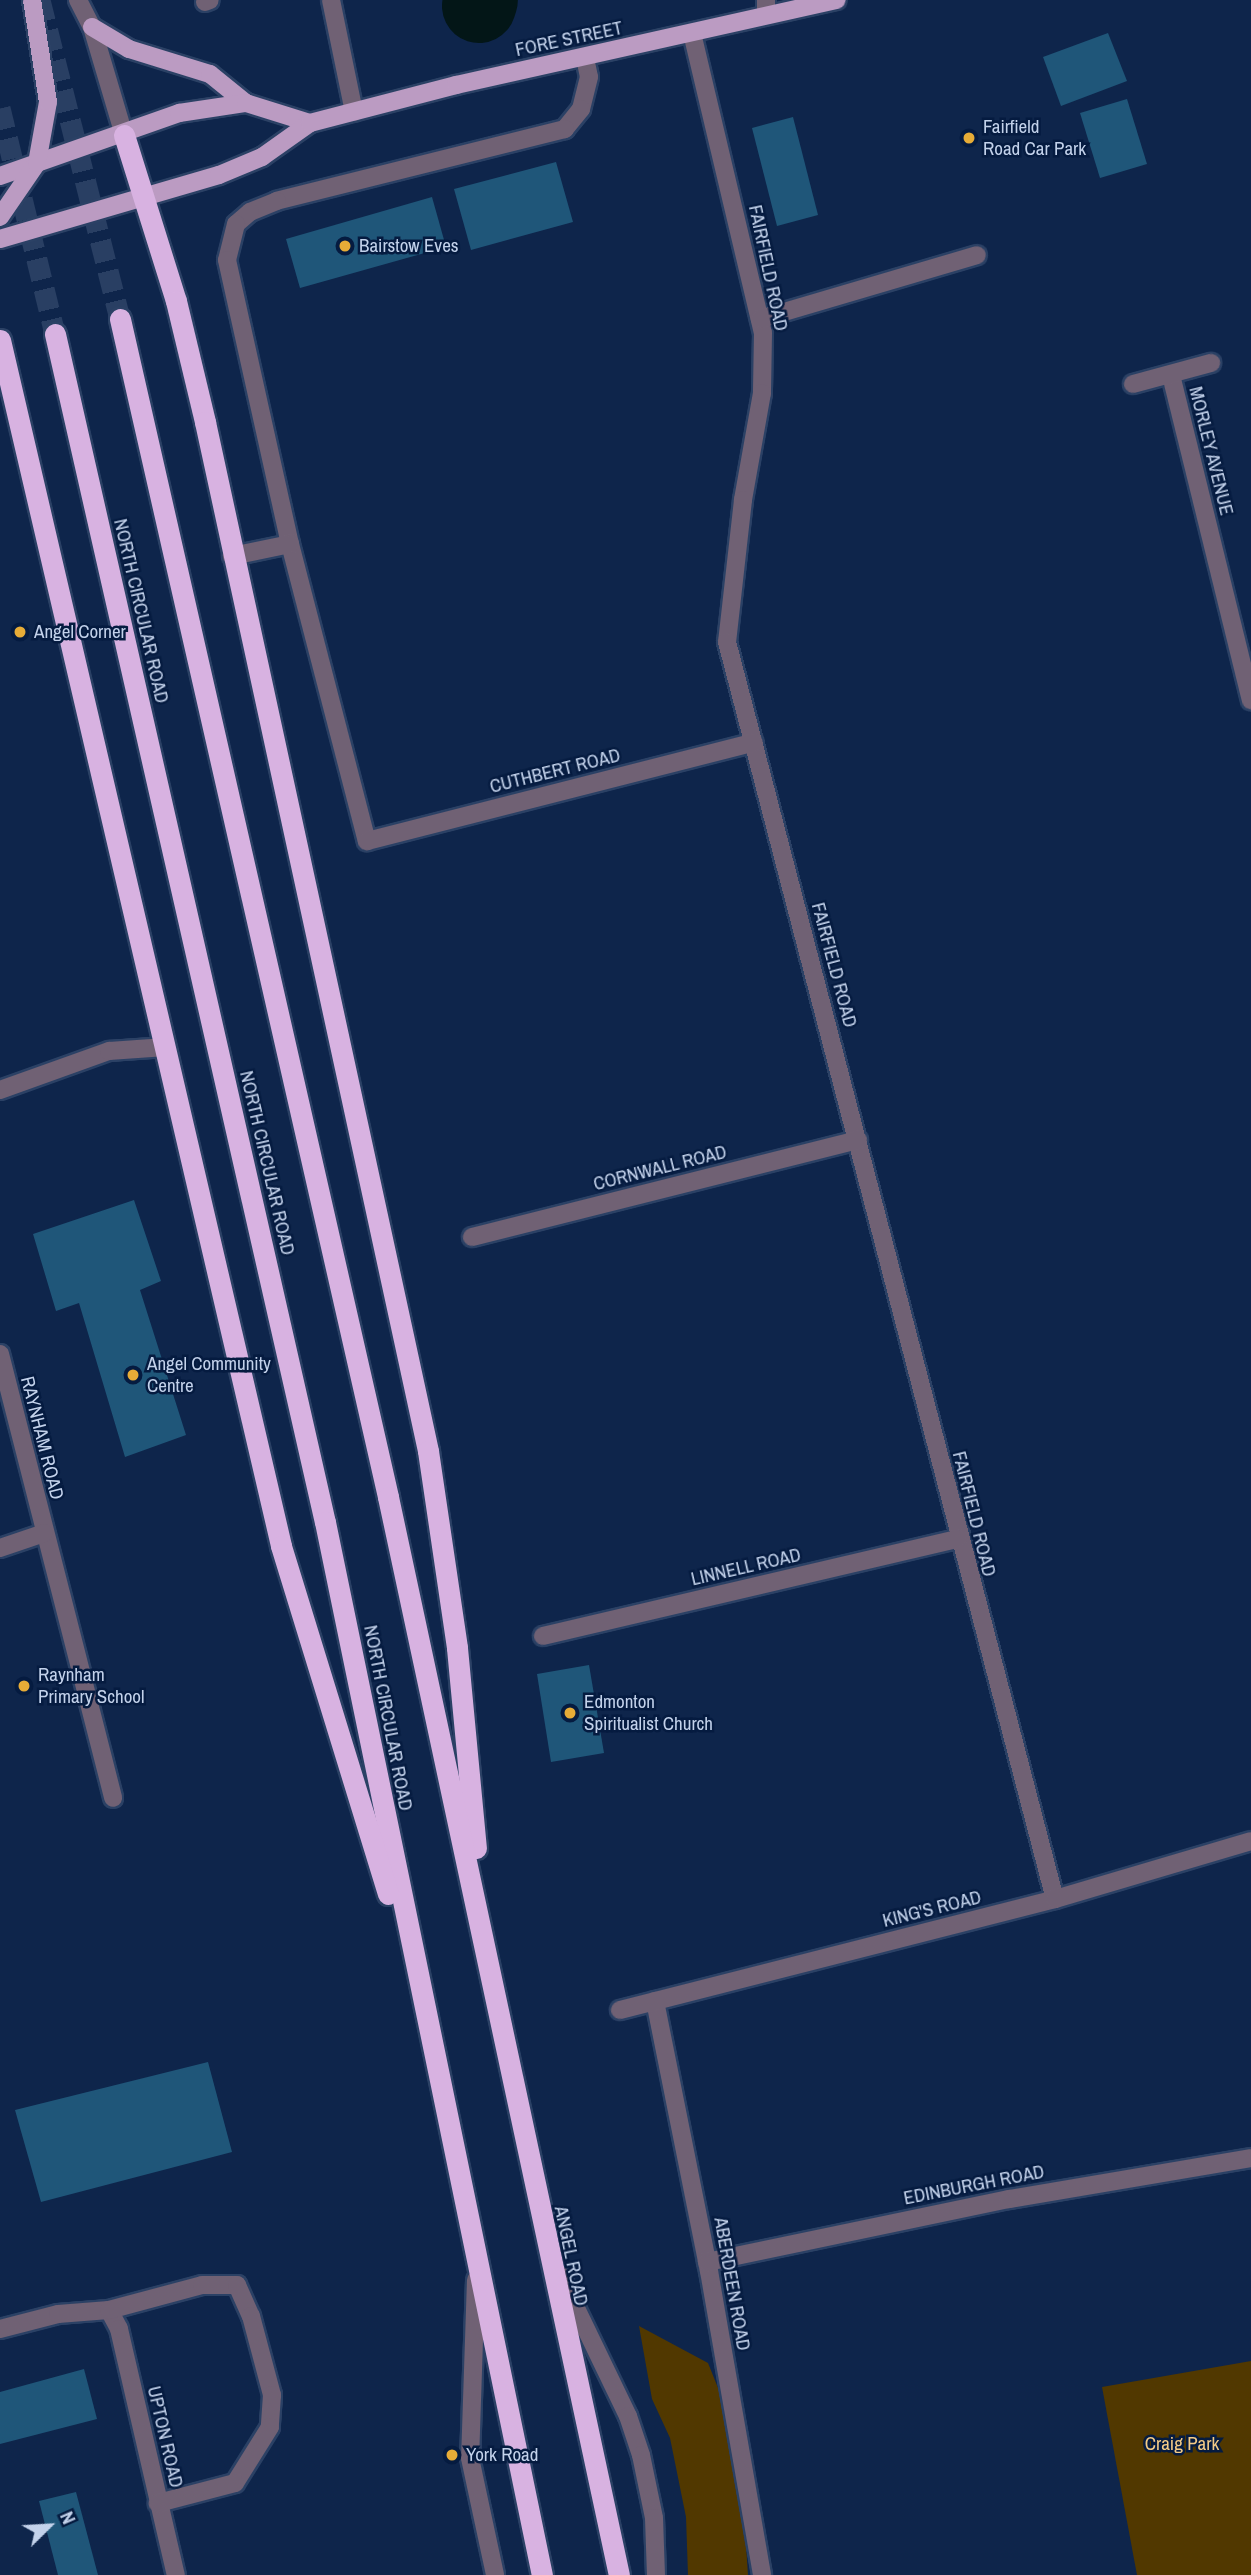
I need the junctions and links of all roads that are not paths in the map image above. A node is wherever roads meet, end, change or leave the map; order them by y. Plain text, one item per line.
1 (32, 0) edge
2 (78, 0) edge
3 (331, 0) edge
4 (837, 0) edge
5 (766, 7) edge
6 (92, 27) junction
7 (692, 33) junction
8 (585, 58) junction
9 (246, 103) junction
10 (354, 112) junction
11 (310, 123) junction
12 (124, 135) junction
13 (37, 163) junction
14 (0, 176) edge
15 (144, 198) junction
16 (0, 217) edge
17 (0, 239) edge
18 (976, 255) dead end
19 (120, 319) tunnel mouth
20 (760, 319) junction
21 (55, 334) tunnel mouth
22 (0, 340) edge
23 (1211, 363) dead end
24 (1171, 375) junction
25 (1133, 384) dead end
26 (290, 544) junction
27 (232, 556) junction
28 (1251, 701) edge
29 (754, 742) junction
30 (166, 1047) junction
31 (0, 1090) edge
32 (858, 1140) junction
33 (472, 1237) dead end
34 (0, 1354) edge
35 (44, 1533) junction
36 (958, 1539) junction
37 (0, 1548) edge
38 (543, 1636) dead end
39 (113, 1798) dead end
40 (1251, 1841) edge
41 (1055, 1899) junction
42 (485, 1945) junction
43 (655, 2001) junction
44 (423, 2006) junction
45 (620, 2010) dead end
46 (1251, 2158) edge
47 (545, 2244) junction
48 (477, 2256) junction
49 (707, 2262) junction
50 (109, 2311) junction
51 (0, 2329) edge
52 (158, 2503) junction
53 (176, 2575) edge
54 (495, 2575) edge
55 (542, 2575) edge
56 (619, 2575) edge
57 (656, 2575) edge
58 (762, 2575) edge

1 - 13 main road
2 - 6 street
3 - 10 street
4 - 5 main road, FORE STREET
5 - 7 main road, FORE STREET
6 - 9 main road
6 - 12 street
7 - 8 main road, FORE STREET
7 - 20 street, FAIRFIELD ROAD
8 - 10 main road, FORE STREET
8 - 26 street
9 - 11 main road
9 - 12 main road
10 - 11 main road, FORE STREET
11 - 15 main road, FORE STREET
12 - 13 main road
12 - 15 highway
13 - 14 main road
13 - 16 main road
15 - 17 main road, FORE STREET
15 - 27 highway
18 - 20 street
19 - 42 highway
20 - 29 street, FAIRFIELD ROAD
21 - 44 highway, NORTH CIRCULAR ROAD
22 - 30 highway
23 - 24 street
24 - 25 street
24 - 28 street, MORLEY AVENUE
26 - 27 street
26 - 29 street, CUTHBERT ROAD
27 - 42 highway
29 - 32 street, FAIRFIELD ROAD
30 - 31 street
30 - 44 highway
32 - 33 street, CORNWALL ROAD
32 - 36 street, FAIRFIELD ROAD
34 - 35 street, RAYNHAM ROAD
35 - 37 street
35 - 39 street, RAYNHAM ROAD
36 - 38 street, LINNELL ROAD
36 - 41 street, FAIRFIELD ROAD
40 - 41 street, KING'S ROAD
41 - 43 street, KING'S ROAD
42 - 47 highway, ANGEL ROAD
43 - 45 street, KING'S ROAD
43 - 49 street, ABERDEEN ROAD
44 - 48 highway
46 - 49 street, EDINBURGH ROAD
47 - 56 highway, ANGEL ROAD
47 - 57 street
48 - 54 street
48 - 55 highway
49 - 58 street, ABERDEEN ROAD
50 - 51 street
50 - 52 street, UPTON ROAD
50 - 52 street
52 - 53 street, UPTON ROAD

